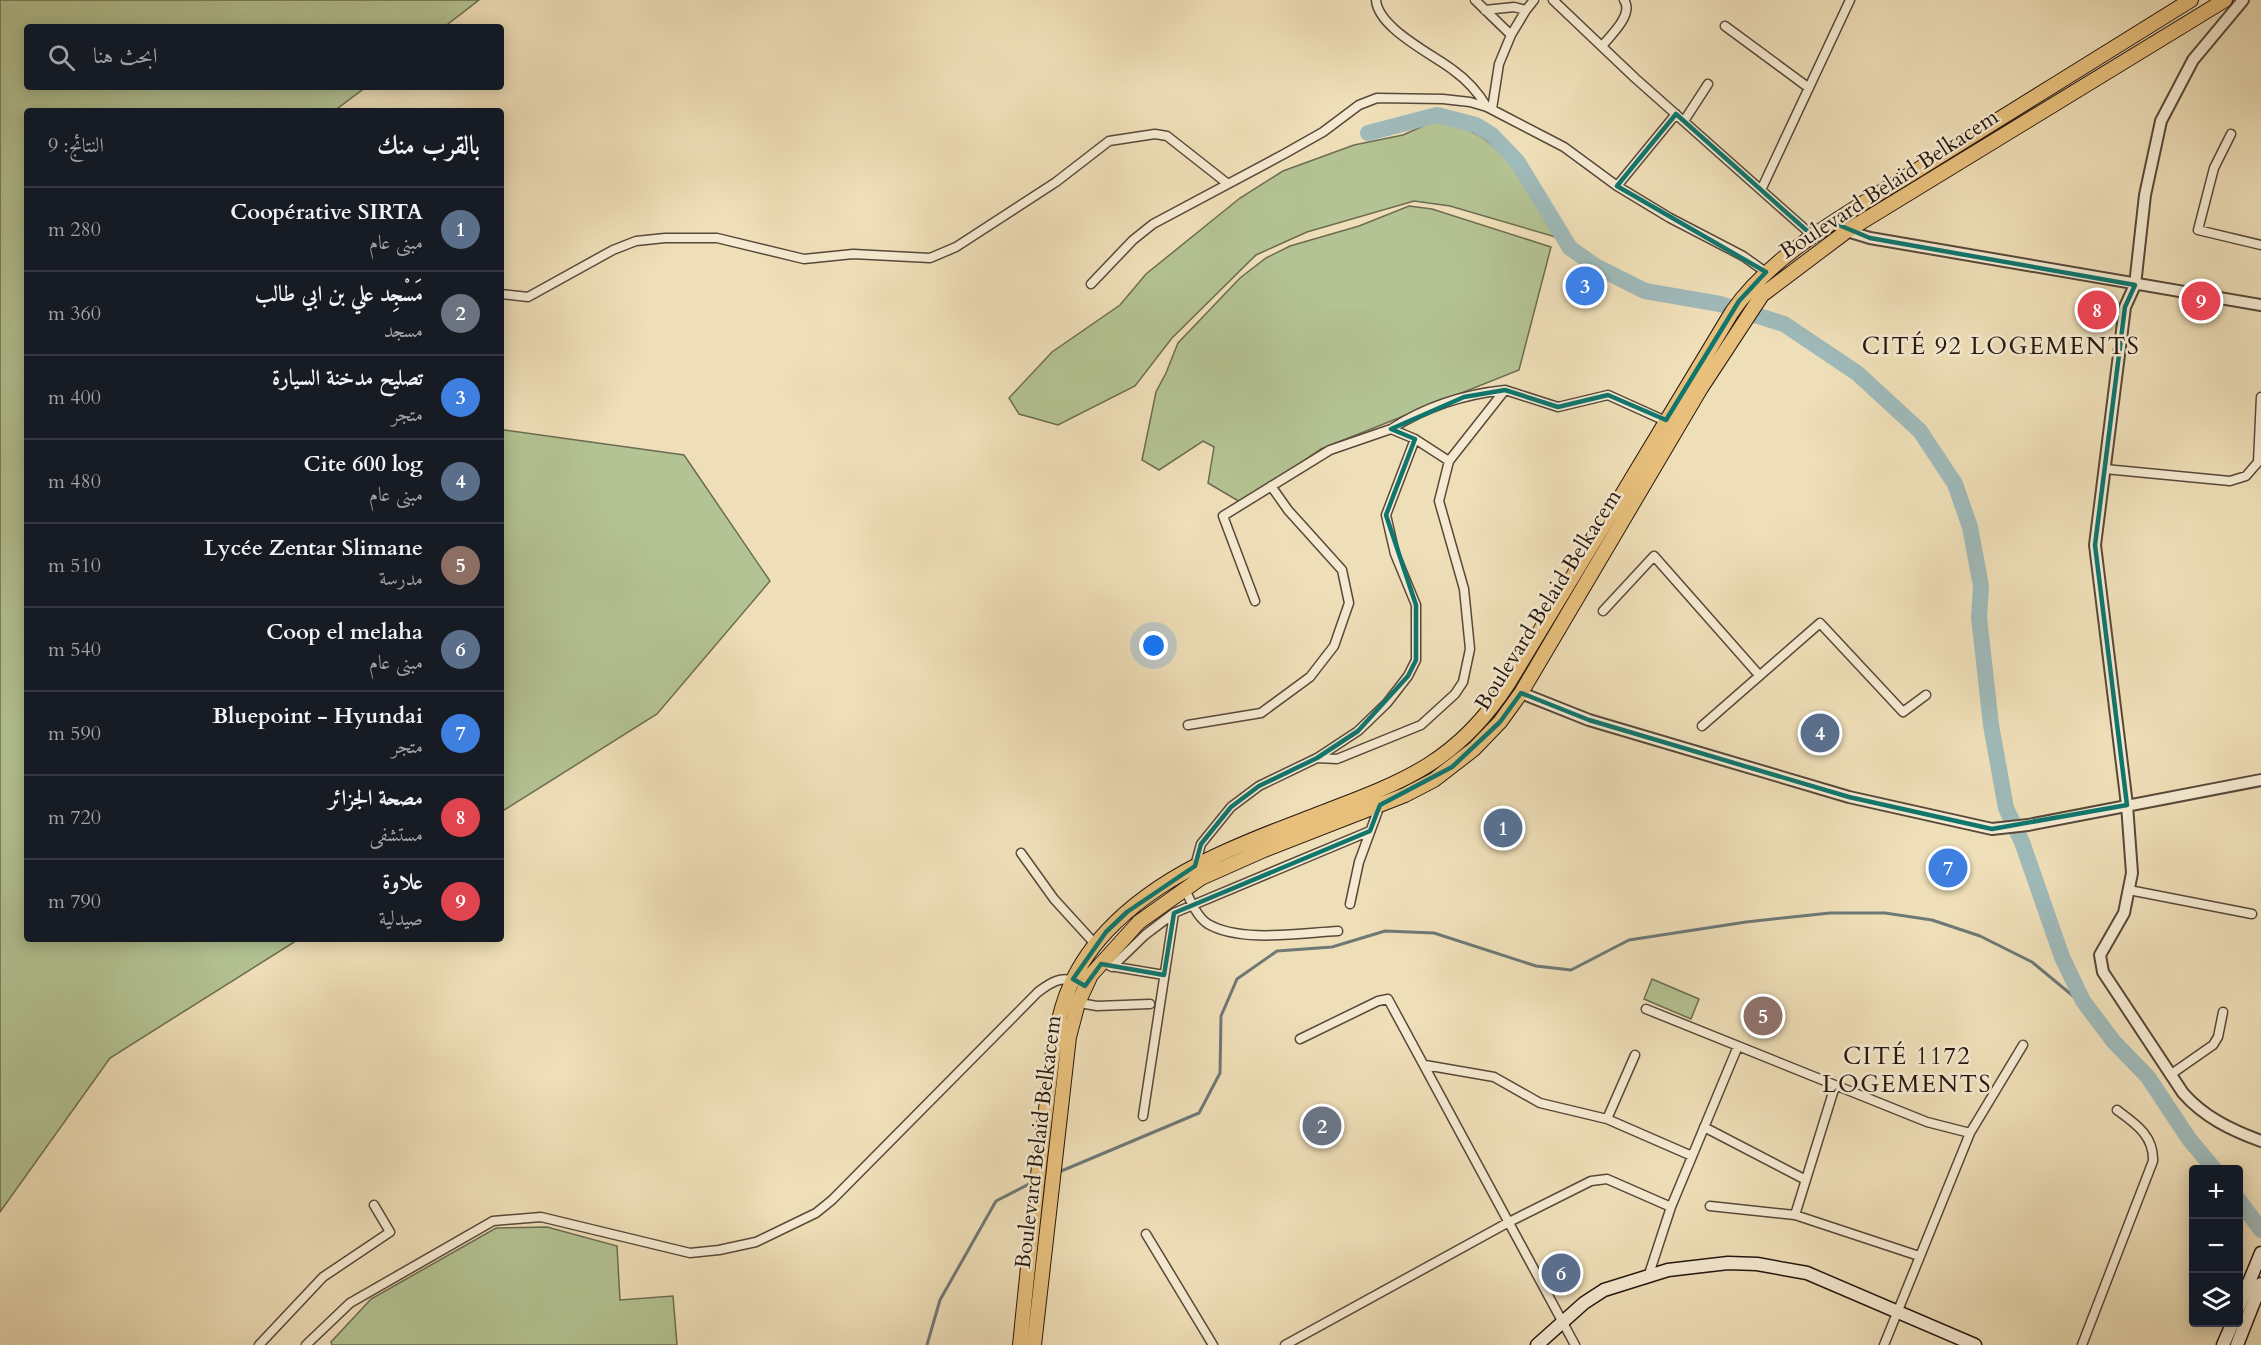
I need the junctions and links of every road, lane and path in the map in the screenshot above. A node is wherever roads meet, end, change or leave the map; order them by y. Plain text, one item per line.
1 (1376, 0) edge
2 (1474, 0) edge
3 (1534, 0) edge
4 (1553, 0) edge
5 (1634, 0) edge
6 (1850, 0) edge
7 (2191, 0) edge
8 (2224, 0) edge
9 (2243, 0) edge
10 (1626, 4) edge
11 (1485, 10) junction
12 (1526, 10) junction
13 (1725, 26) dead end
14 (1511, 35) junction
15 (1602, 46) junction
16 (1708, 84) dead end
17 (1809, 88) junction
18 (1490, 108) junction
19 (1676, 114) junction
20 (1684, 121) junction
21 (2231, 134) dead end
22 (1228, 184) junction
23 (1617, 186) junction
24 (1761, 190) junction
25 (1840, 227) junction
26 (1814, 237) junction
27 (2261, 245) edge
28 (1767, 273) junction
29 (1091, 284) dead end
30 (2135, 285) junction
31 (504, 294) edge
32 (2261, 305) edge
33 (1505, 390) junction
34 (2261, 397) edge
35 (1672, 424) junction
36 (1391, 429) junction
37 (1415, 439) junction
38 (1449, 461) junction
39 (2104, 469) junction
40 (1271, 486) junction
41 (1255, 602) dead end
42 (1603, 611) dead end
43 (1759, 675) junction
44 (1521, 693) junction
45 (1926, 695) dead end
46 (1188, 725) dead end
47 (1702, 726) dead end
48 (1317, 758) junction
49 (2261, 780) edge
50 (1380, 805) junction
51 (2127, 805) junction
52 (1370, 831) junction
53 (1021, 853) dead end
54 (1195, 866) junction
55 (1185, 889) junction
56 (2129, 890) junction
57 (1350, 904) dead end
58 (1193, 906) junction
59 (1174, 913) junction
60 (2252, 915) dead end
61 (1338, 931) dead end
62 (1096, 945) junction
63 (1107, 965) junction
64 (1164, 975) junction
65 (1079, 982) junction
66 (1072, 1001) junction
67 (1150, 1004) dead end
68 (1646, 1009) dead end
69 (2223, 1012) dead end
70 (1300, 1039) dead end
71 (2023, 1045) dead end
72 (1738, 1046) junction
73 (1635, 1055) dead end
74 (1425, 1065) junction
75 (2170, 1075) junction
76 (1835, 1086) junction
77 (2117, 1110) dead end
78 (1143, 1116) dead end
79 (1607, 1119) junction
80 (1704, 1127) junction
81 (1970, 1133) junction
82 (2261, 1141) edge
83 (1692, 1156) junction
84 (1804, 1179) junction
85 (374, 1205) dead end
86 (1710, 1206) dead end
87 (1671, 1207) junction
88 (1795, 1215) junction
89 (1509, 1222) junction
90 (1146, 1234) dead end
91 (2261, 1253) edge
92 (1919, 1256) junction
93 (1649, 1274) junction
94 (2256, 1287) edge
95 (2243, 1303) edge
96 (1896, 1313) junction
97 (1562, 1322) junction
98 (2231, 1327) edge
99 (1300, 1341) edge
100 (259, 1345) edge
101 (306, 1345) edge
102 (1020, 1345) edge
103 (1034, 1345) edge
104 (1213, 1345) edge
105 (1285, 1345) edge
106 (1537, 1345) edge
107 (1575, 1345) edge
108 (1884, 1345) edge
109 (1975, 1345) edge
110 (2082, 1345) edge
111 (2223, 1345) edge
112 (2237, 1345) edge

1 - 18 street
2 - 11 street
3 - 12 street
4 - 15 street
5 - 10 street
6 - 17 street
7 - 25 main road, Boulevard Belaid Belkacem
8 - 25 main road, Boulevard Belaid Belkacem
9 - 30 street
10 - 15 street
11 - 12 street
11 - 14 street
12 - 14 street
13 - 17 street
14 - 18 street
15 - 19 street
16 - 20 street
17 - 24 street
18 - 22 street
18 - 23 street
19 - 20 street
19 - 23 street
20 - 24 street
21 - 27 street
22 - 29 street
22 - 31 street
23 - 28 street
24 - 26 street
25 - 26 main road, Boulevard Belaid Belkacem
25 - 30 street
25 - 35 main road, Boulevard Belaid Belkacem
26 - 28 main road, Boulevard Belaid Belkacem
28 - 35 main road, Boulevard Belaid Belkacem
30 - 32 street
30 - 39 street
33 - 35 street
33 - 36 street
33 - 38 street
34 - 39 street
35 - 44 main road, Boulevard Belaid Belkacem
35 - 54 main road, Boulevard Belaid Belkacem
36 - 37 street
36 - 40 street
37 - 38 street
37 - 48 street
38 - 48 street
39 - 51 street
40 - 41 street
40 - 46 street
42 - 43 street
43 - 45 street
43 - 47 street
44 - 50 main road, Boulevard Belaid Belkacem
44 - 51 street
48 - 54 street
49 - 51 street
50 - 52 street
50 - 55 main road, Boulevard Belaid Belkacem
51 - 56 street
52 - 57 street
52 - 58 street
53 - 62 street
54 - 62 main road, Boulevard Belaid Belkacem
55 - 58 street
55 - 63 main road, Boulevard Belaid Belkacem
56 - 60 street
56 - 75 street
58 - 59 street
58 - 61 street
59 - 63 street
59 - 64 street
62 - 65 main road, Boulevard Belaid Belkacem
63 - 64 street
63 - 65 main road, Boulevard Belaid Belkacem
64 - 78 street
65 - 66 main road, Boulevard Belaid Belkacem
65 - 101 street
66 - 67 street
66 - 102 main road, Boulevard Belaid Belkacem
66 - 103 main road, Boulevard Belaid Belkacem
68 - 72 street
69 - 75 street
70 - 74 street
71 - 81 street
72 - 76 street
72 - 80 street
73 - 79 street
74 - 79 street
74 - 89 street
75 - 82 street
76 - 81 street
76 - 84 street
77 - 110 street
79 - 83 street
80 - 83 street
80 - 84 street
81 - 92 street
83 - 87 street
84 - 88 street
85 - 100 street
86 - 88 street
87 - 89 street
87 - 93 street
88 - 92 street
89 - 97 street
89 - 99 street
90 - 104 street
91 - 94 main road
92 - 96 street
93 - 96 main road
93 - 97 main road
94 - 95 main road
94 - 112 main road
96 - 108 street
96 - 109 main road
97 - 106 main road
97 - 107 street
98 - 111 main road
99 - 105 street

